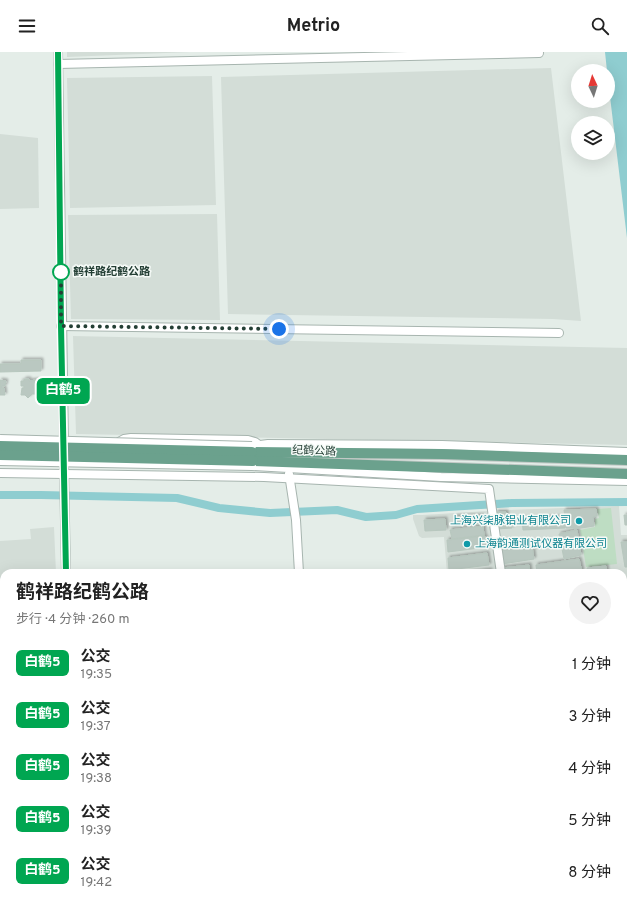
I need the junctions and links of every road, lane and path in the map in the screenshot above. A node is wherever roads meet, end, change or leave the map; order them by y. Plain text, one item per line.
1 (58, 52) edge
2 (539, 53) dead end
3 (58, 64) junction
4 (61, 326) junction
5 (559, 333) dead end
6 (0, 439) edge
7 (0, 446) edge
8 (442, 450) junction
9 (627, 452) edge
10 (0, 454) edge
11 (254, 454) junction
12 (627, 460) edge
13 (0, 461) edge
14 (288, 465) junction
15 (441, 472) junction
16 (0, 473) edge
17 (64, 473) junction
18 (112, 474) junction
19 (627, 474) edge
20 (290, 478) junction
21 (627, 481) edge
22 (66, 569) edge
23 (299, 569) edge
24 (500, 569) edge

1 - 3 street
2 - 3 street
3 - 4 street
4 - 5 street
4 - 17 street
6 - 11 street, bridge
7 - 11 main road, 纪鹤公路, bridge
8 - 9 street
8 - 11 main road, 纪鹤公路
8 - 12 main road, 纪鹤公路
10 - 11 main road, 纪鹤公路, bridge
11 - 13 street, bridge
11 - 14 main road, 纪鹤公路
11 - 18 street
14 - 15 main road, 纪鹤公路
14 - 20 street
15 - 19 main road, 纪鹤公路
15 - 21 street
16 - 17 street
17 - 18 street
17 - 22 street
18 - 20 street
20 - 23 street
20 - 24 street

